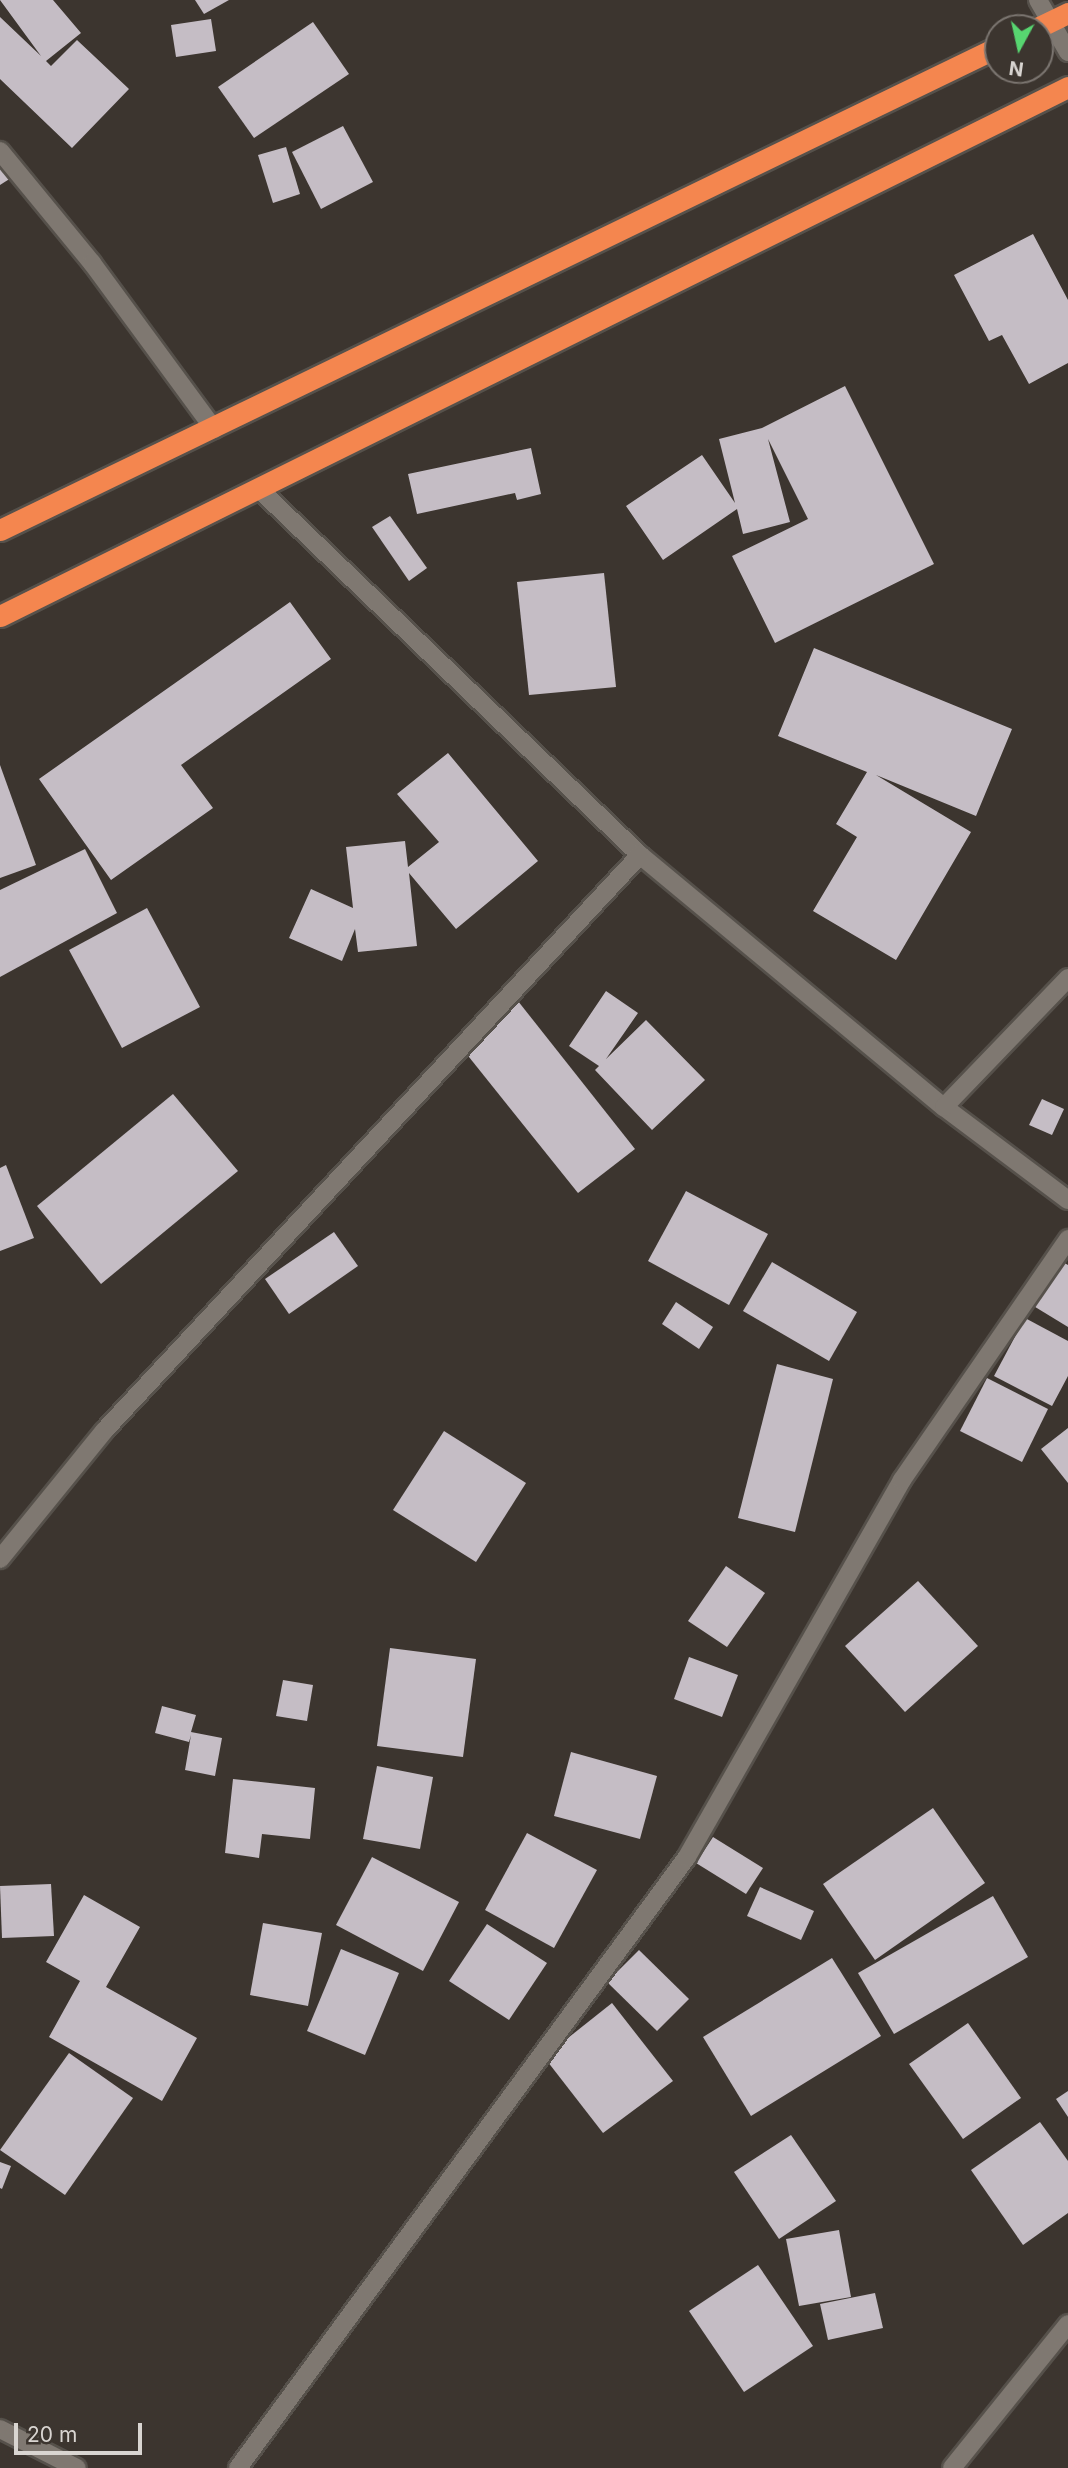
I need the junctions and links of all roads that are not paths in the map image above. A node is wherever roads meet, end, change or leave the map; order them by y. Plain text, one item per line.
1 (1054, 25) edge
2 (1068, 52) edge
3 (984, 54) edge
4 (1068, 87) edge
5 (0, 151) edge
6 (214, 429) junction
7 (258, 488) junction
8 (0, 530) edge
9 (0, 616) edge
10 (640, 855) junction
11 (1068, 978) edge
12 (944, 1107) junction
13 (1068, 1200) edge
14 (1068, 1239) edge
15 (0, 1559) edge
16 (1068, 2324) edge
17 (0, 2429) edge
18 (77, 2468) edge
19 (238, 2468) edge
20 (952, 2468) edge

1 - 2 street
3 - 6 highway
4 - 7 highway
5 - 6 street
6 - 8 highway
7 - 9 highway
7 - 10 street
10 - 12 street
10 - 15 street
11 - 12 street
12 - 13 street
14 - 19 street
16 - 20 street
17 - 18 street

